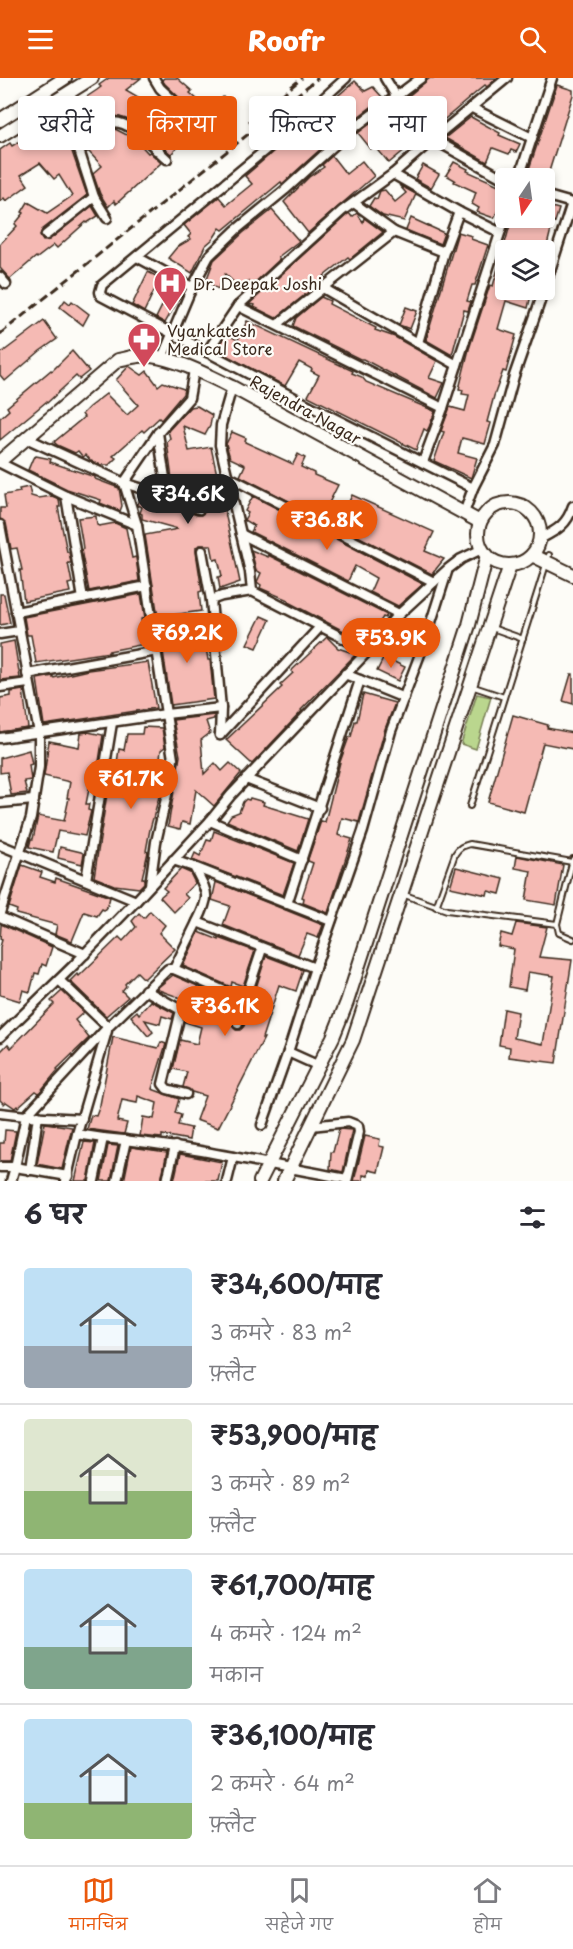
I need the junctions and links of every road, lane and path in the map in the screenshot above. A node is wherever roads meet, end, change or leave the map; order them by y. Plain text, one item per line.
1 (65, 78) edge
2 (92, 78) edge
3 (154, 78) edge
4 (346, 78) edge
5 (385, 78) edge
6 (421, 78) edge
7 (507, 78) edge
8 (552, 78) edge
9 (65, 96) edge
10 (168, 96) edge
11 (396, 96) joint
12 (472, 108) junction
13 (368, 117) edge
14 (0, 120) edge
15 (18, 125) edge
16 (447, 128) edge
17 (0, 136) edge
18 (532, 138) junction
19 (447, 147) edge
20 (79, 150) edge
21 (156, 150) edge
22 (420, 150) edge
23 (167, 159) dead end
24 (522, 168) edge
25 (393, 174) junction
26 (495, 174) edge
27 (94, 197) junction
28 (555, 198) edge
29 (354, 202) junction
30 (573, 202) edge
31 (459, 212) junction
32 (107, 218) dead end
33 (501, 228) edge
34 (394, 232) junction
35 (500, 232) junction
36 (46, 235) dead end
37 (444, 252) junction
38 (555, 256) edge
39 (137, 257) junction
40 (192, 287) junction
41 (323, 288) junction
42 (540, 300) edge
43 (238, 306) junction
44 (278, 324) junction
45 (172, 335) junction
46 (417, 343) junction
47 (207, 352) junction
48 (162, 358) junction
49 (457, 365) junction
50 (194, 370) junction
51 (232, 387) junction
52 (442, 408) junction
53 (158, 433) junction
54 (26, 438) junction
55 (0, 462) edge
56 (423, 462) junction
57 (227, 476) junction
58 (124, 483) junction
59 (473, 488) junction
60 (66, 496) junction
61 (168, 496) junction
62 (573, 506) edge
63 (199, 509) dead end
64 (464, 513) junction
65 (480, 522) junction
66 (0, 525) edge
67 (137, 525) junction
68 (241, 534) junction
69 (536, 547) junction
70 (202, 551) dead end
71 (484, 552) junction
72 (548, 559) junction
73 (510, 565) junction
74 (573, 567) edge
75 (447, 569) junction
76 (10, 576) junction
77 (573, 576) edge
78 (0, 578) edge
79 (434, 582) junction
80 (147, 586) junction
81 (252, 591) junction
82 (83, 599) junction
83 (211, 600) junction
84 (16, 612) junction
85 (399, 614) junction
86 (320, 627) junction
87 (490, 627) junction
88 (19, 631) junction
89 (0, 634) edge
90 (523, 639) junction
91 (157, 651) junction
92 (368, 651) junction
93 (345, 674) junction
94 (28, 678) junction
95 (360, 681) junction
96 (470, 685) junction
97 (0, 687) edge
98 (504, 697) junction
99 (404, 698) junction
100 (221, 708) junction
101 (166, 714) junction
102 (112, 723) junction
103 (39, 733) junction
104 (0, 738) edge
105 (246, 779) junction
106 (34, 800) junction
107 (0, 803) edge
108 (470, 806) dead end
109 (320, 808) junction
110 (210, 822) junction
111 (0, 845) edge
112 (20, 853) junction
113 (173, 860) junction
114 (302, 860) junction
115 (573, 861) edge
116 (194, 867) junction
117 (86, 880) junction
118 (150, 886) junction
119 (401, 894) junction
120 (136, 901) junction
121 (287, 904) junction
122 (436, 907) junction
123 (0, 913) edge
124 (0, 918) edge
125 (331, 921) junction
126 (197, 922) junction
127 (557, 924) junction
128 (573, 939) edge
129 (262, 949) junction
130 (85, 954) junction
131 (315, 968) junction
132 (174, 969) junction
133 (59, 980) junction
134 (145, 990) junction
135 (245, 1000) junction
136 (238, 1024) dead end
137 (108, 1028) junction
138 (0, 1037) edge
139 (288, 1052) junction
140 (319, 1066) junction
141 (186, 1094) dead end
142 (0, 1113) edge
143 (26, 1116) junction
144 (38, 1116) junction
145 (82, 1119) junction
146 (262, 1125) dead end
147 (311, 1126) junction
148 (77, 1134) junction
149 (103, 1138) junction
150 (126, 1140) junction
151 (175, 1146) junction
152 (233, 1157) junction
153 (269, 1164) junction
154 (0, 1167) edge
155 (15, 1167) junction
156 (290, 1169) junction
157 (30, 1170) junction
158 (67, 1178) edge
159 (347, 1180) edge
160 (11, 1181) edge
161 (94, 1181) edge
162 (117, 1181) edge
163 (167, 1181) edge
164 (227, 1181) edge
165 (260, 1181) edge
166 (284, 1181) edge

1 - 14 main road
2 - 9 main road
3 - 10 street
4 - 39 street
5 - 11 street
6 - 11 street
7 - 12 street
8 - 18 street
12 - 16 street
12 - 18 street
13 - 40 street
15 - 17 main road
18 - 24 street
19 - 26 street
20 - 27 street
21 - 23 street
22 - 25 street
25 - 29 street
25 - 31 street
27 - 32 street
27 - 36 street
28 - 30 street
29 - 34 street
29 - 43 street
30 - 38 street
31 - 35 street
31 - 37 street
33 - 35 street
34 - 37 street
34 - 41 street
35 - 49 street
37 - 46 street
39 - 40 street
39 - 45 street
40 - 45 street
41 - 44 street
41 - 46 street
42 - 59 street
43 - 44 street
43 - 47 street
44 - 52 street
45 - 47 street
45 - 48 street
46 - 49 street
47 - 56 street
48 - 50 main road, Rajendra Nagar
48 - 54 main road, Rajendra Nagar
49 - 52 street
50 - 51 main road, Rajendra Nagar
50 - 53 street
51 - 57 street
51 - 64 main road, Rajendra Nagar
52 - 56 street
53 - 58 street
53 - 61 street
54 - 55 main road, Rajendra Nagar
54 - 58 street
55 - 60 street
56 - 59 street
57 - 68 street
57 - 79 street
58 - 61 street
58 - 67 street
59 - 64 street
60 - 67 street
60 - 82 street
61 - 63 street
62 - 69 street
64 - 65 main road, Rajendra Nagar
65 - 69 main road
65 - 71 main road
66 - 76 street
67 - 80 street
68 - 81 street
68 - 85 street
69 - 72 main road
69 - 73 main road
70 - 83 street
71 - 73 main road
71 - 75 street
71 - 140 main road
72 - 74 main road
72 - 77 main road
72 - 90 lane
73 - 87 main road
75 - 79 street
75 - 99 street
76 - 78 street
76 - 84 street
79 - 85 street
80 - 82 street
80 - 91 street
81 - 83 street
81 - 86 street
82 - 84 street
83 - 100 street
84 - 88 street
85 - 92 street
86 - 92 street
86 - 100 street
87 - 90 lane
87 - 96 main road
88 - 89 street
88 - 94 street
90 - 98 lane
91 - 94 street
91 - 101 street
92 - 93 street
93 - 95 street
93 - 105 street
94 - 97 street
94 - 103 street
95 - 99 street
95 - 109 street
96 - 98 lane
96 - 119 main road
98 - 108 lane
99 - 125 street
100 - 101 street
101 - 102 street
101 - 118 street
102 - 103 street
102 - 117 street
103 - 104 street
103 - 106 street
105 - 109 street
105 - 110 street
106 - 107 street
106 - 112 street
109 - 114 street
110 - 113 street
110 - 114 street
111 - 112 street
112 - 117 street
112 - 123 street
113 - 116 street
113 - 118 street
114 - 121 street
115 - 122 lane
115 - 127 lane
116 - 121 street
116 - 126 street
117 - 120 street
118 - 120 street
119 - 122 lane
119 - 147 main road
120 - 130 street
121 - 125 street
122 - 127 lane
124 - 130 street
125 - 131 street
126 - 129 street
126 - 132 street
127 - 128 lane
129 - 131 street
129 - 135 street
130 - 133 street
131 - 139 street
132 - 134 street
132 - 135 street
133 - 137 street
133 - 138 street
134 - 137 street
134 - 141 street
135 - 136 street
137 - 143 street
137 - 145 street
139 - 140 street
139 - 146 street
140 - 153 main road
142 - 143 street
143 - 144 street
143 - 155 street
144 - 145 street
144 - 157 street
145 - 148 street
147 - 156 main road
147 - 159 street
148 - 149 street
148 - 158 street
149 - 150 street
149 - 161 street
150 - 151 street
150 - 162 street
151 - 152 street
151 - 163 street
152 - 153 street
152 - 164 street
153 - 156 street
153 - 165 main road
154 - 155 street
155 - 157 street
155 - 160 street
156 - 159 street
156 - 166 main road
157 - 158 street

